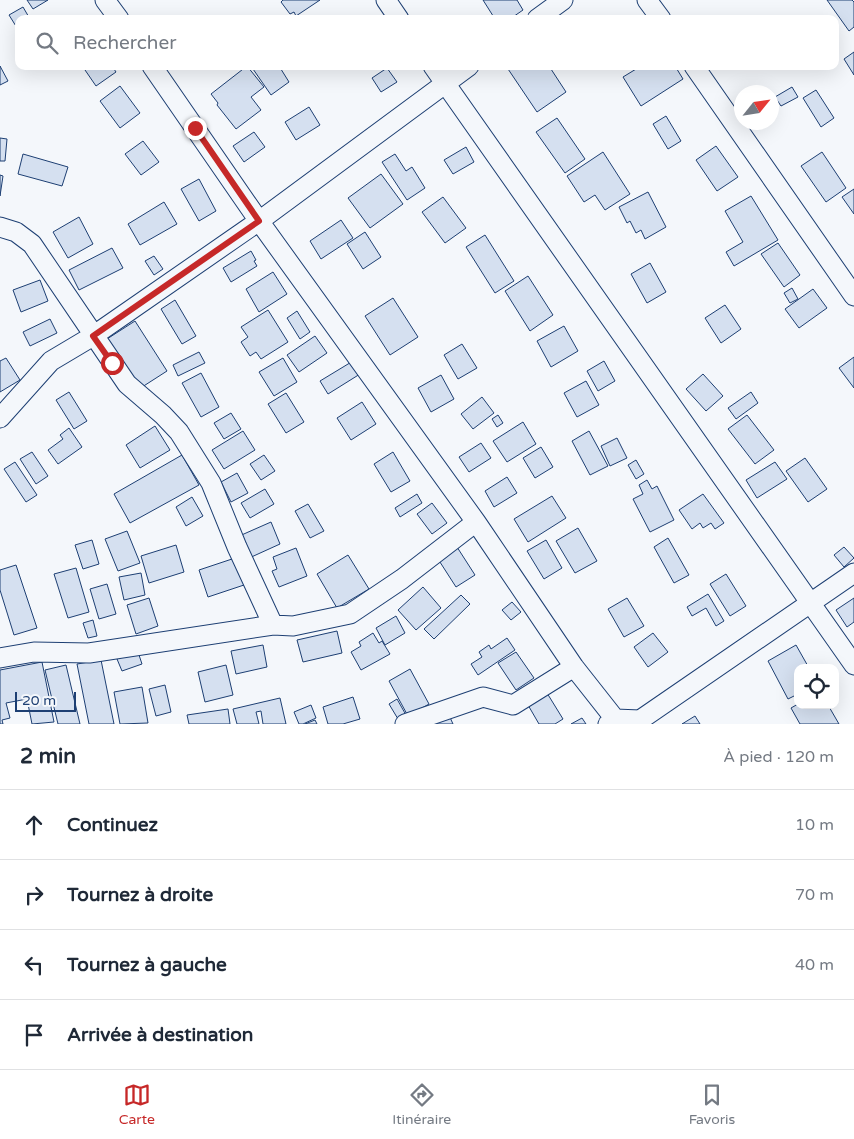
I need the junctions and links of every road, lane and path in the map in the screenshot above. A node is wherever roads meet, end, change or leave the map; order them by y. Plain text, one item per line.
1 (106, 0) edge
2 (386, 0) edge
3 (563, 0) edge
4 (648, 0) edge
5 (115, 15) edge
6 (396, 15) edge
7 (542, 15) edge
8 (657, 15) edge
9 (155, 70) edge
10 (436, 70) edge
11 (463, 70) edge
12 (697, 70) edge
13 (445, 83) junction
14 (259, 221) junction
15 (0, 227) edge
16 (854, 296) edge
17 (93, 336) junction
18 (0, 418) edge
19 (476, 522) junction
20 (854, 573) edge
21 (810, 604) junction
22 (273, 625) junction
23 (0, 658) edge
24 (854, 665) edge
25 (574, 667) junction
26 (612, 722) edge
27 (642, 722) edge
28 (404, 724) edge

1 - 5 street
2 - 6 street
3 - 7 street
4 - 8 street
9 - 14 street
10 - 13 street
11 - 13 street
12 - 16 street
13 - 14 street
13 - 21 street
14 - 17 street
14 - 19 street
15 - 17 street
17 - 18 street
17 - 22 street
19 - 22 street
19 - 25 street
20 - 21 street
21 - 24 street
21 - 27 street
22 - 23 street
25 - 26 street
25 - 28 street
26 - 27 street

